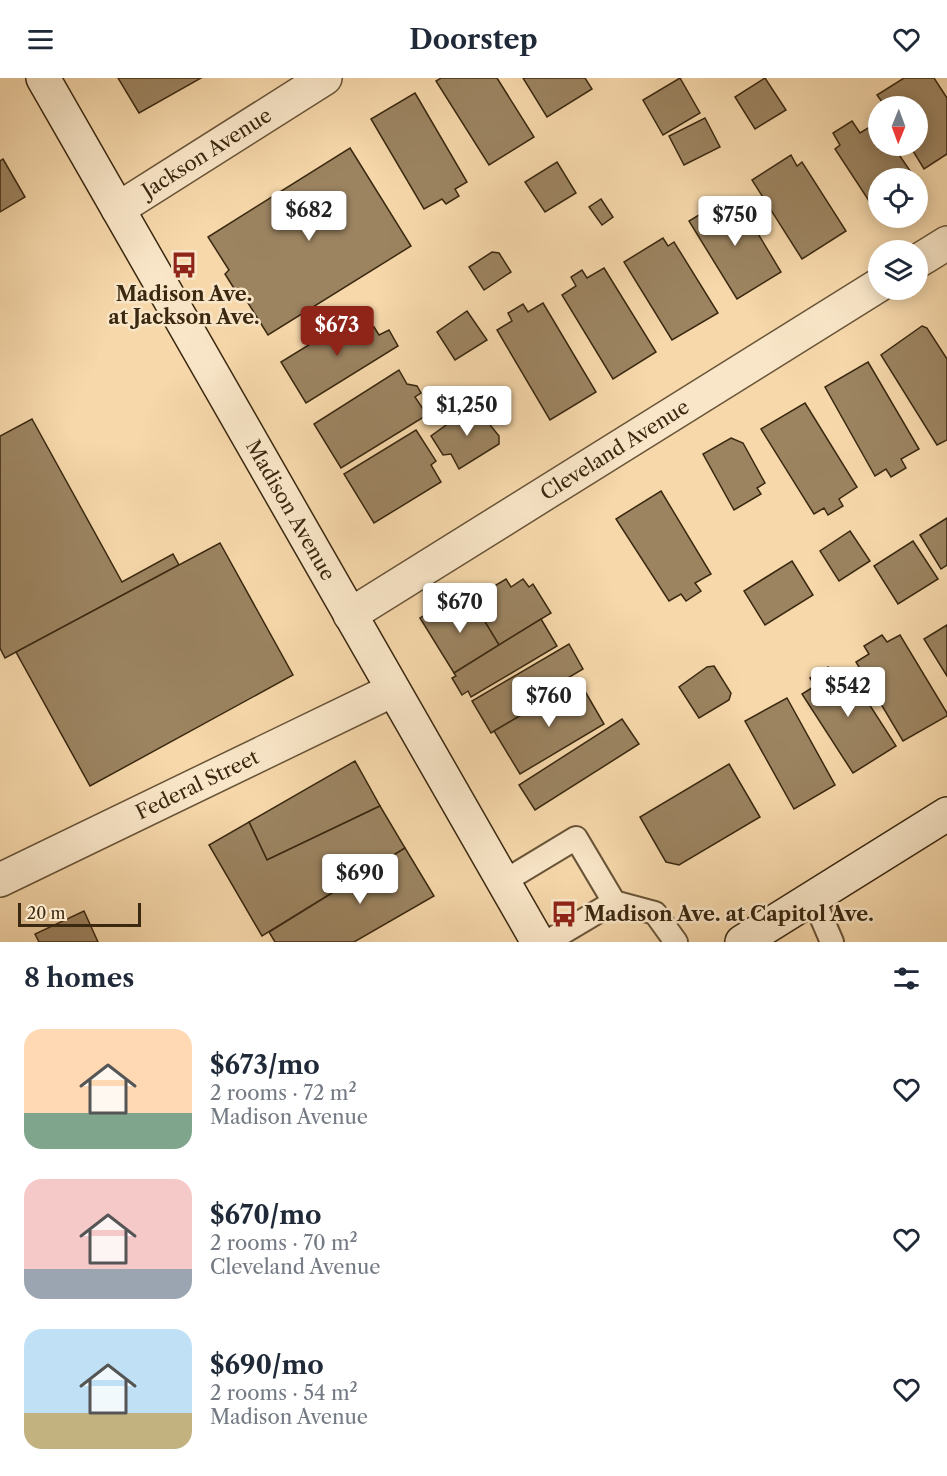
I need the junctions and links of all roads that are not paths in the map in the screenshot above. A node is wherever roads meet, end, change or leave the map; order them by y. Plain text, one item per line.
1 (43, 78) edge
2 (325, 78) edge
3 (118, 209) junction
4 (947, 243) edge
5 (928, 255) edge
6 (868, 292) edge
7 (350, 615) junction
8 (393, 690) junction
9 (947, 814) edge
10 (0, 880) edge
11 (503, 882) junction
12 (813, 898) junction
13 (614, 902) junction
14 (762, 937) edge
15 (538, 942) edge
16 (546, 942) edge
17 (676, 942) edge
18 (832, 942) edge

1 - 3 street, Madison Avenue
2 - 3 street, Jackson Avenue
3 - 7 street, Madison Avenue
4 - 5 street
6 - 7 street, Cleveland Avenue
7 - 8 street, Madison Avenue
8 - 10 street, Federal Street
8 - 11 street, Madison Avenue
9 - 12 street
11 - 13 lane
11 - 15 street, Madison Avenue
12 - 14 street
12 - 18 lane
13 - 16 lane
13 - 17 lane

